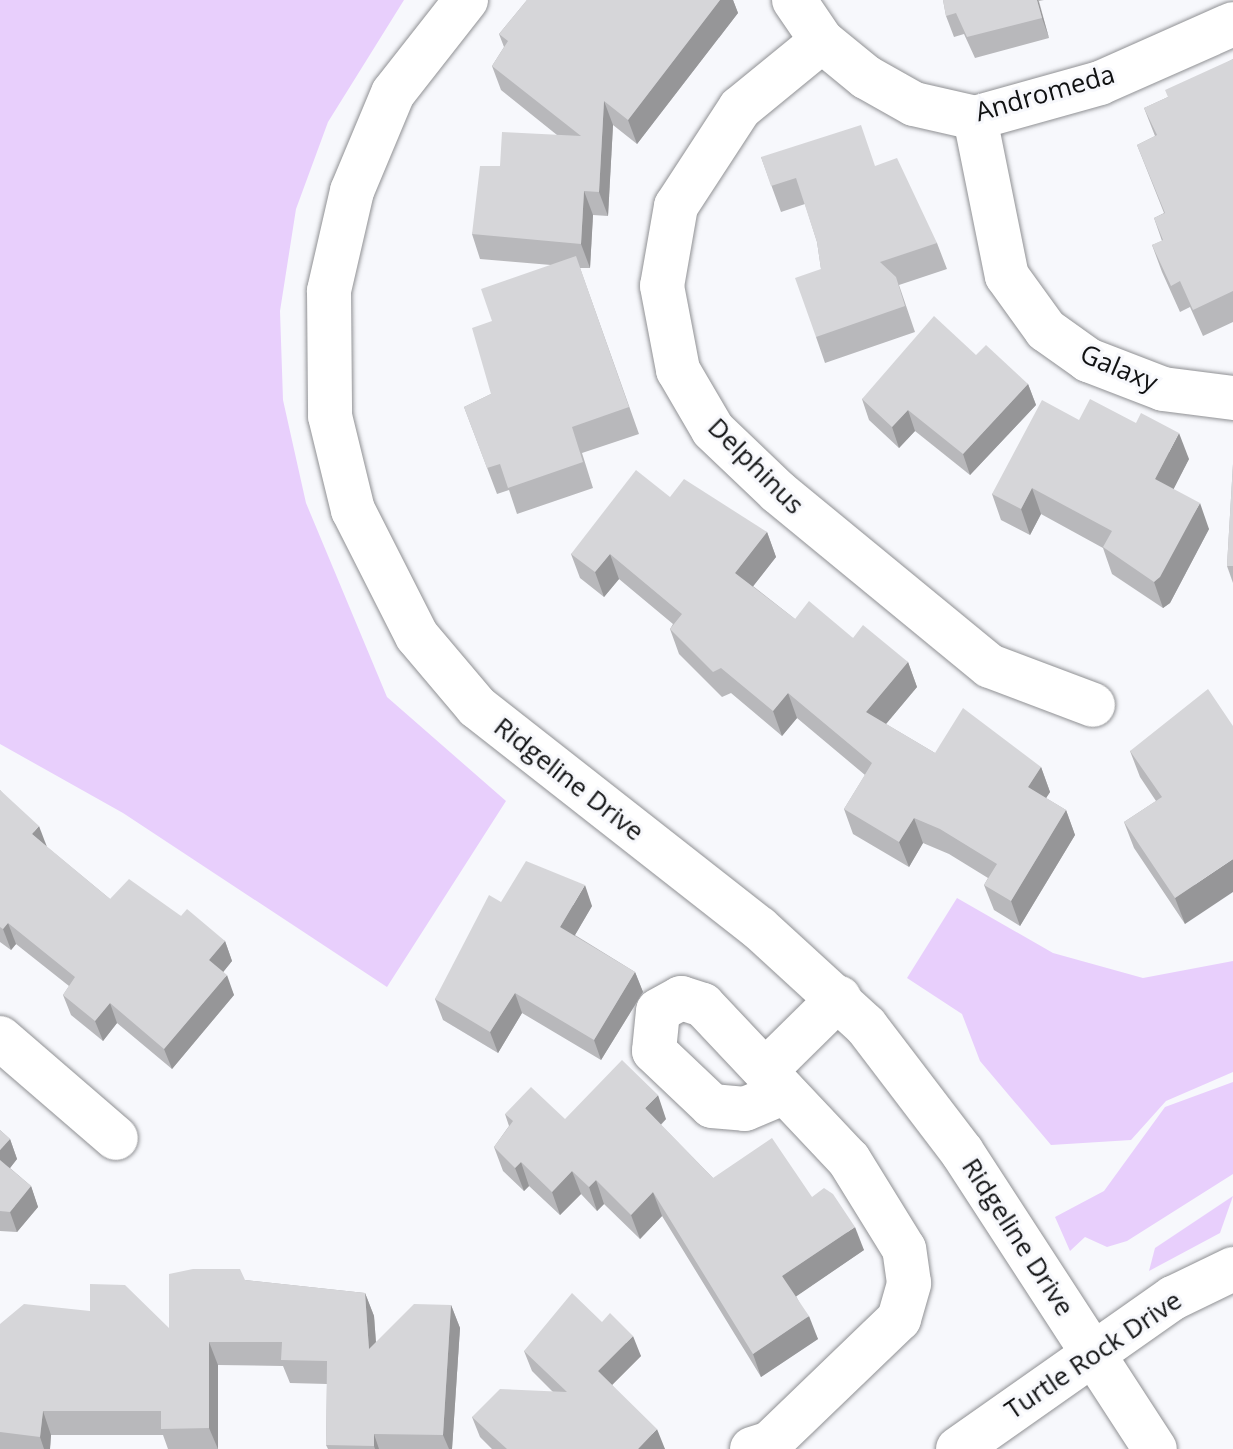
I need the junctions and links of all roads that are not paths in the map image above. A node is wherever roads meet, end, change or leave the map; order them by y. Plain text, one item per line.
1 (466, 0) edge
2 (794, 0) edge
3 (1222, 16) edge
4 (822, 41) junction
5 (975, 118) junction
6 (1233, 398) edge
7 (1093, 705) dead end
8 (839, 998) junction
9 (0, 1038) edge
10 (116, 1138) dead end
11 (1233, 1269) edge
12 (1094, 1351) junction
13 (752, 1449) edge
14 (958, 1449) edge
15 (1155, 1449) edge

1 - 8 street, Ridgeline Drive
2 - 4 street, Andromeda
3 - 5 street, Andromeda
4 - 5 street, Andromeda
4 - 7 street, Delphinus
5 - 6 street, Galaxy
8 - 12 street, Ridgeline Drive
8 - 13 street
9 - 10 street
11 - 12 street, Turtle Rock Drive
12 - 14 street, Turtle Rock Drive
12 - 15 street, Ridgeline Drive

